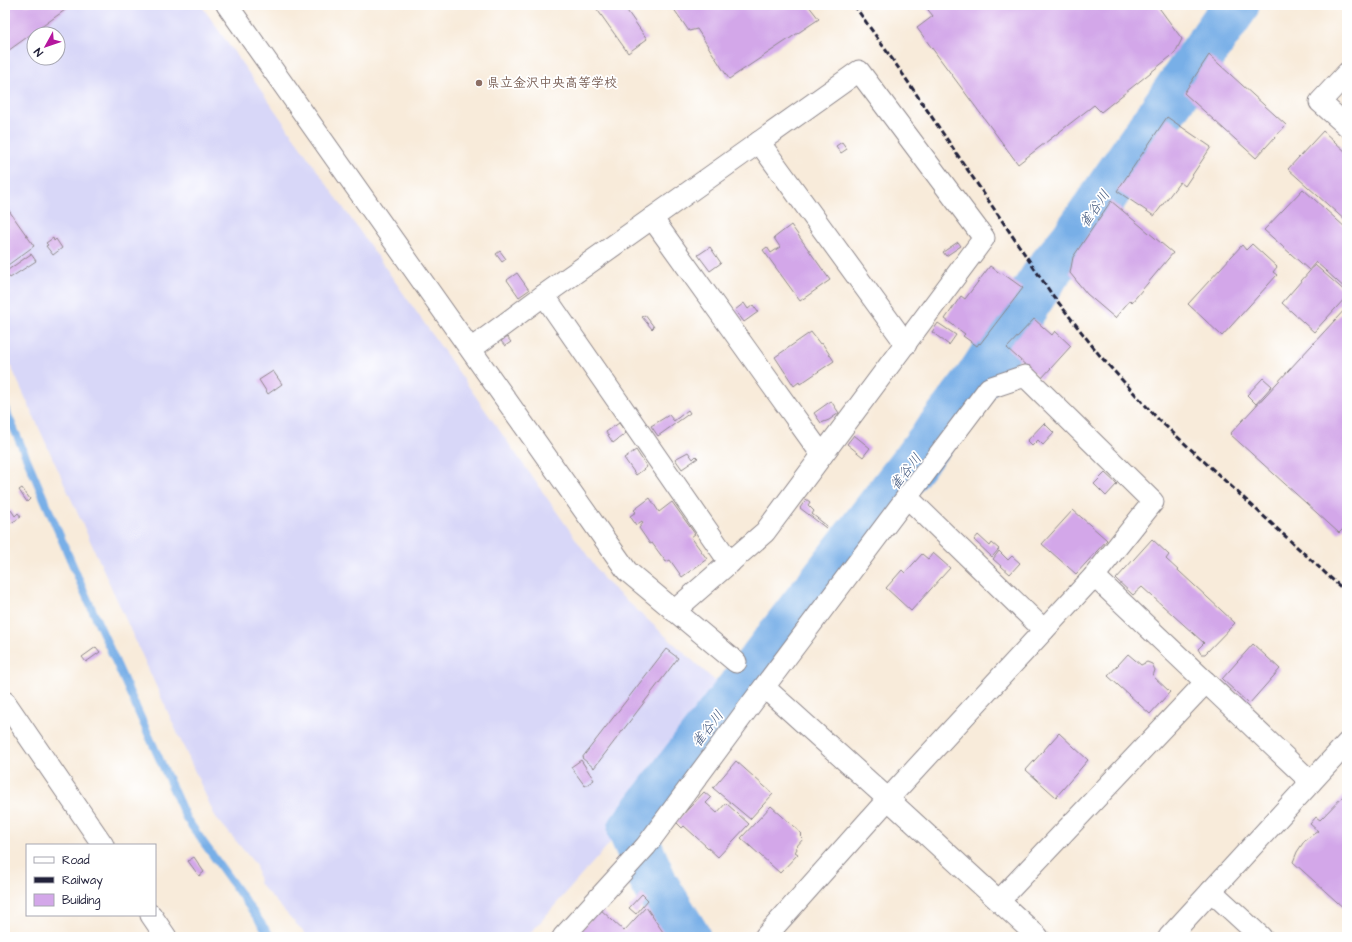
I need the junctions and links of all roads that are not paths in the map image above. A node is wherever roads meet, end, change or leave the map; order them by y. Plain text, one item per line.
1 (227, 5) edge
2 (1347, 73) edge
3 (1347, 126) edge
4 (759, 142) junction
5 (652, 218) junction
6 (544, 295) junction
7 (906, 344) junction
8 (471, 349) junction
9 (822, 455) junction
10 (907, 497) junction
11 (730, 563) junction
12 (1094, 576) junction
13 (674, 611) junction
14 (1044, 630) junction
15 (736, 662) dead end
16 (1206, 682) junction
17 (764, 687) junction
18 (5, 702) edge
19 (1347, 743) edge
20 (1311, 782) junction
21 (888, 799) junction
22 (102, 844) edge
23 (1211, 891) junction
24 (999, 901) junction
25 (152, 916) edge
26 (166, 937) edge
27 (563, 937) edge
28 (765, 937) edge
29 (1038, 937) edge
30 (1169, 937) edge
31 (1261, 937) edge

1 - 8 street
2 - 3 street
4 - 5 street
4 - 7 street
4 - 7 street
5 - 6 street
5 - 9 street
6 - 8 street
6 - 11 street
7 - 9 street
8 - 13 street
9 - 11 street
10 - 12 street
10 - 14 street
10 - 17 street
11 - 13 street
12 - 14 street
12 - 16 street
13 - 15 street
14 - 21 street
16 - 20 street
16 - 24 street
17 - 21 street
17 - 27 street
18 - 22 street
19 - 20 street
20 - 23 street
21 - 24 street
21 - 28 street
23 - 30 street
23 - 31 street
24 - 29 street
25 - 26 street

